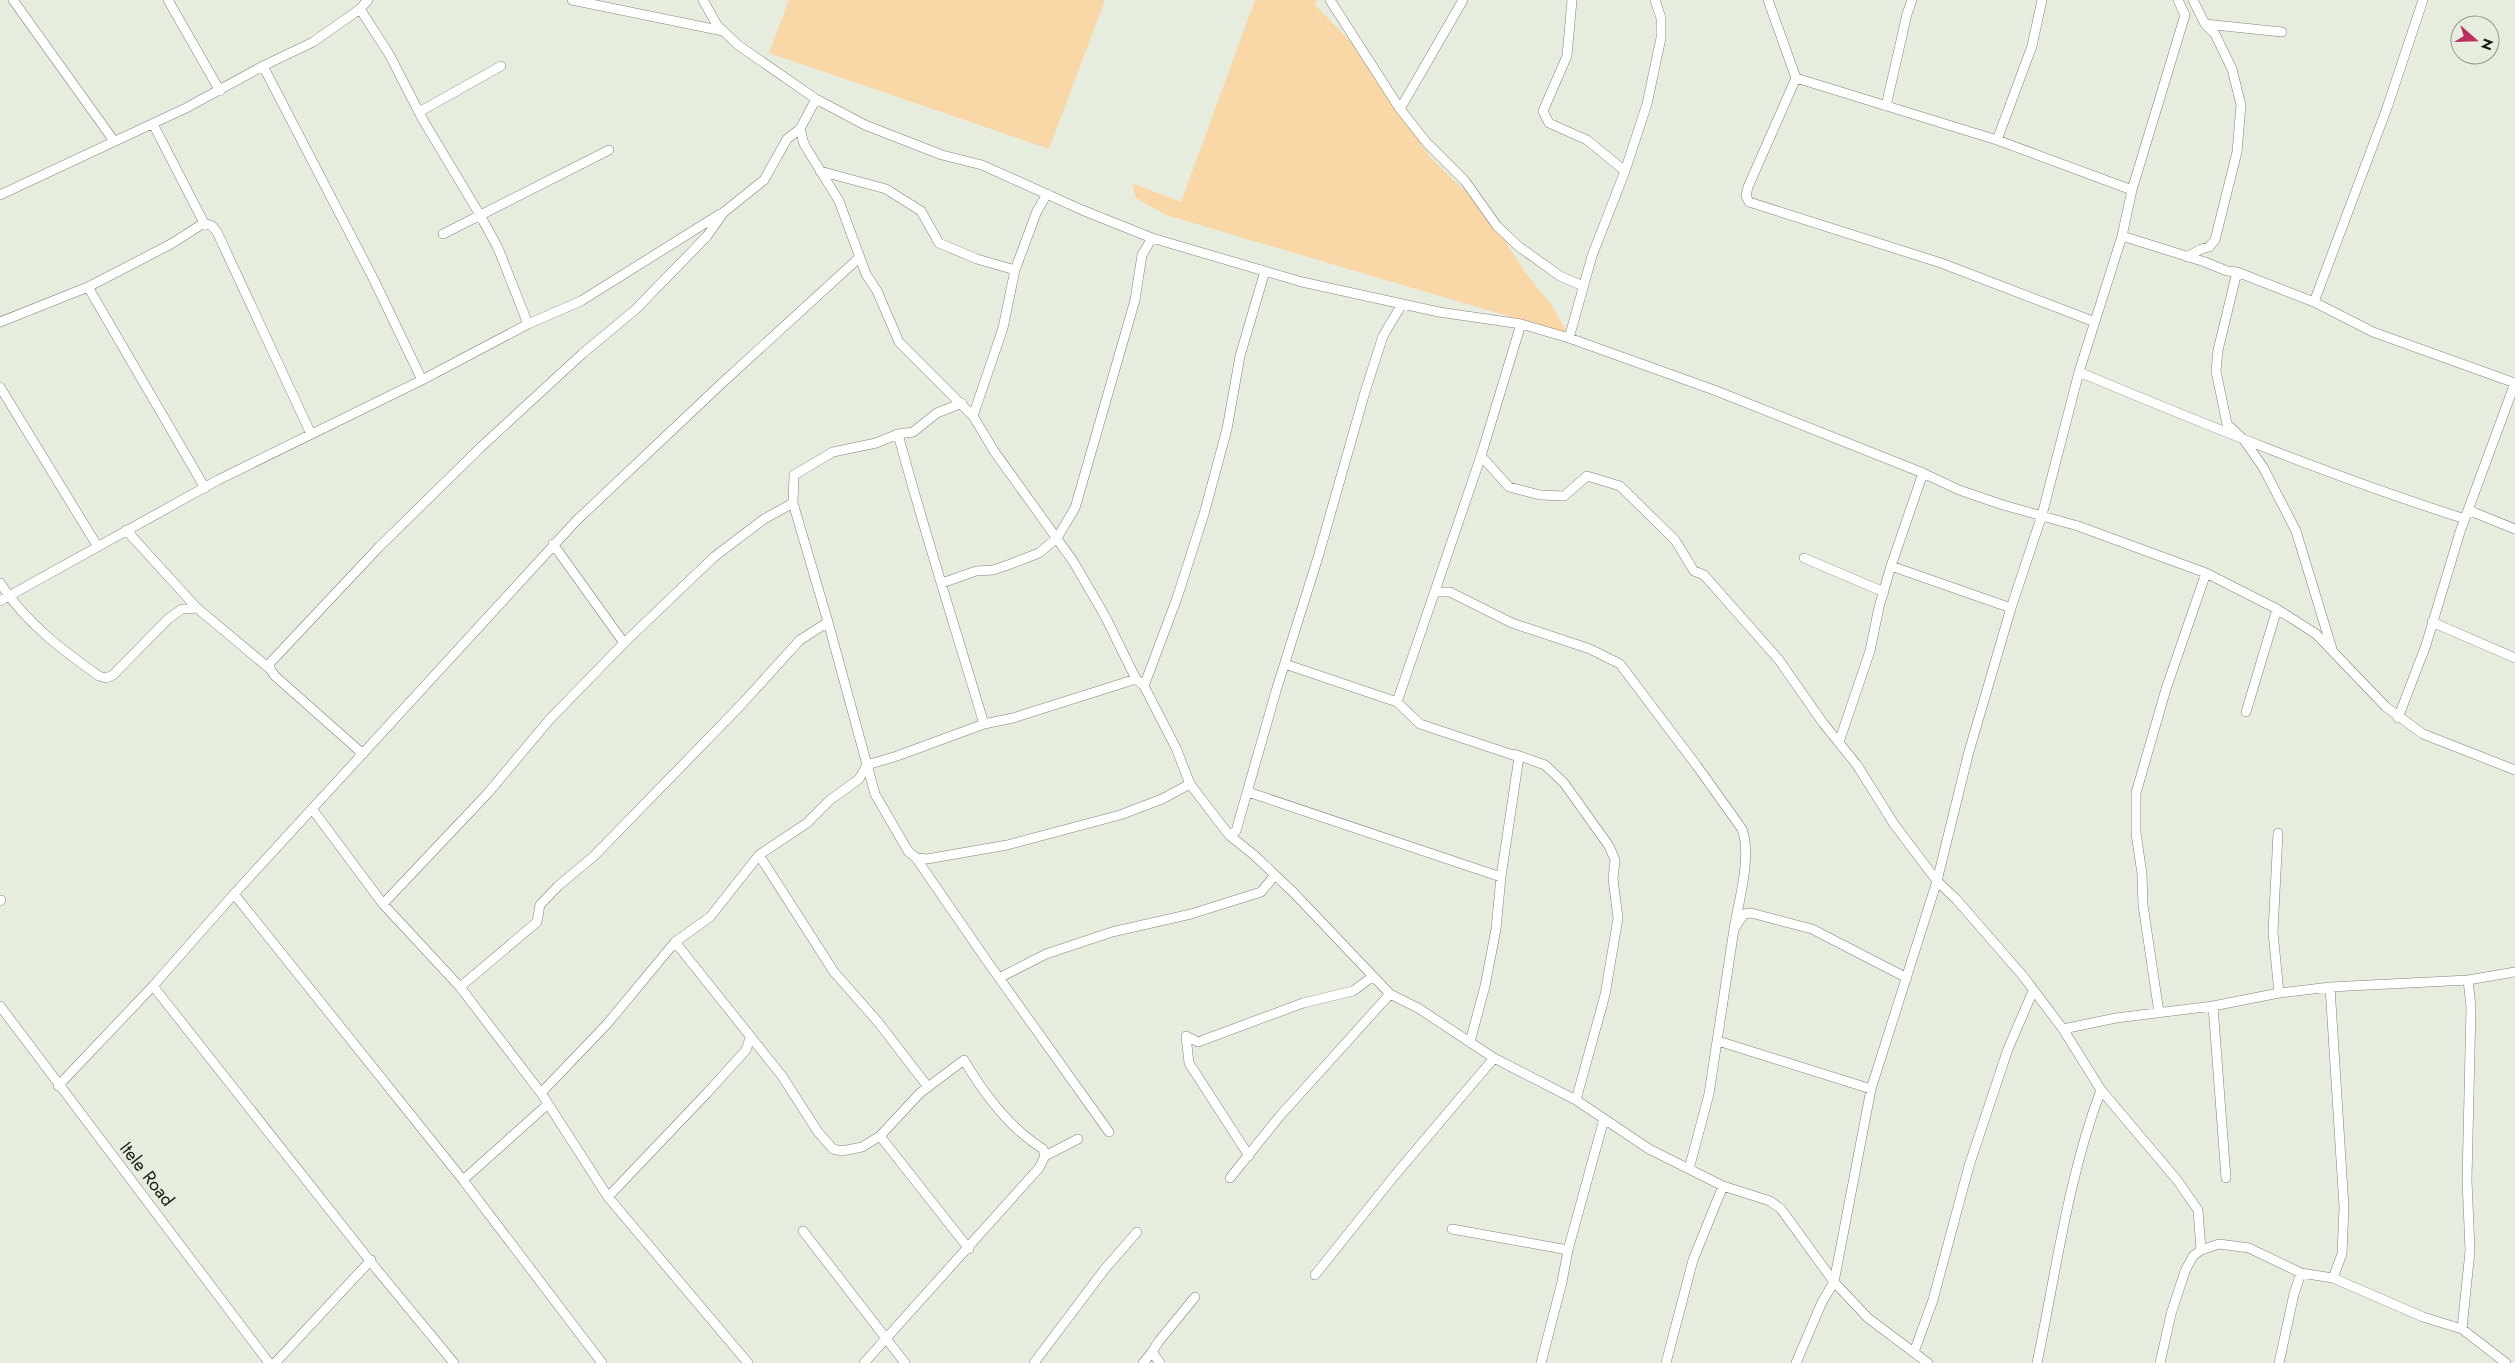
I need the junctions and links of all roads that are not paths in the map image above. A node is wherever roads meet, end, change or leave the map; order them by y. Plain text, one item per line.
1 (13, 0) edge
2 (168, 0) edge
3 (368, 0) edge
4 (572, 0) edge
5 (703, 0) edge
6 (1330, 0) edge
7 (1463, 0) edge
8 (1572, 0) edge
9 (1654, 0) edge
10 (1768, 0) edge
11 (1912, 0) edge
12 (2042, 0) edge
13 (2178, 0) edge
14 (2188, 0) edge
15 (2193, 0) edge
16 (2423, 0) edge
17 (360, 9) junction
18 (2185, 15) junction
19 (2205, 24) junction
20 (723, 31) junction
21 (2282, 32) dead end
22 (263, 66) junction
23 (501, 66) dead end
24 (1796, 78) junction
25 (220, 91) junction
26 (816, 99) junction
27 (1886, 106) junction
28 (1400, 109) junction
29 (419, 112) junction
30 (153, 124) junction
31 (800, 129) junction
32 (1997, 140) junction
33 (114, 141) junction
34 (609, 150) dead end
35 (820, 171) junction
36 (1625, 171) junction
37 (2132, 190) junction
38 (1, 191) edge
39 (1047, 194) junction
40 (724, 212) junction
41 (480, 215) junction
42 (204, 224) junction
43 (443, 234) dead end
44 (2122, 236) junction
45 (1152, 238) junction
46 (860, 257) junction
47 (2187, 257) junction
48 (1015, 270) junction
49 (1265, 271) junction
50 (2237, 272) junction
51 (1583, 286) junction
52 (88, 287) junction
53 (2314, 302) junction
54 (1402, 304) junction
55 (0, 322) edge
56 (2095, 322) junction
57 (528, 324) junction
58 (1521, 324) junction
59 (1569, 338) junction
60 (2079, 372) junction
61 (422, 380) junction
62 (2515, 383) edge
63 (0, 387) edge
64 (962, 403) junction
65 (973, 416) junction
66 (311, 434) junction
67 (898, 434) junction
68 (2244, 440) junction
69 (1481, 456) junction
70 (1923, 473) junction
71 (205, 488) junction
72 (793, 503) junction
73 (2468, 510) junction
74 (2042, 515) junction
75 (2465, 519) junction
76 (2515, 529) edge
77 (126, 530) junction
78 (1057, 538) junction
79 (553, 544) junction
80 (98, 547) junction
81 (1804, 558) dead end
82 (1891, 566) junction
83 (2206, 573) junction
84 (0, 583) edge
85 (942, 583) junction
86 (1435, 592) junction
87 (1884, 592) junction
88 (9, 597) junction
89 (0, 602) edge
90 (197, 608) junction
91 (2011, 608) junction
92 (2277, 609) junction
93 (2321, 612) junction
94 (828, 622) junction
95 (2432, 622) junction
96 (2316, 634) junction
97 (624, 643) junction
98 (2332, 652) junction
99 (2515, 658) edge
100 (1285, 664) junction
101 (270, 669) junction
102 (1136, 679) junction
103 (1144, 686) junction
104 (1397, 702) junction
105 (2246, 712) dead end
106 (2398, 718) junction
107 (984, 724) junction
108 (1839, 742) junction
109 (1509, 752) junction
110 (363, 754) junction
111 (867, 765) junction
112 (2515, 770) edge
113 (1190, 784) junction
114 (1248, 792) junction
115 (313, 810) junction
116 (2278, 833) dead end
117 (1229, 835) junction
118 (759, 855) junction
119 (916, 858) junction
120 (1275, 875) junction
121 (1501, 877) junction
122 (1937, 880) junction
123 (234, 894) junction
124 (383, 904) junction
125 (1734, 929) junction
126 (674, 942) junction
127 (2515, 972) edge
128 (1372, 976) junction
129 (999, 978) junction
130 (1907, 978) junction
131 (2468, 980) junction
132 (153, 986) junction
133 (460, 987) junction
134 (2330, 987) junction
135 (2033, 992) junction
136 (2279, 993) junction
137 (1390, 994) junction
138 (0, 1006) edge
139 (2213, 1006) junction
140 (2159, 1013) junction
141 (2063, 1029) junction
142 (750, 1038) junction
143 (1718, 1041) junction
144 (1470, 1042) junction
145 (1494, 1058) junction
146 (58, 1086) junction
147 (928, 1087) junction
148 (1871, 1089) junction
149 (2101, 1090) junction
150 (541, 1093) junction
151 (1576, 1100) junction
152 (548, 1104) junction
153 (1604, 1119) junction
154 (1109, 1132) dead end
155 (880, 1136) junction
156 (1078, 1139) dead end
157 (1045, 1156) junction
158 (1249, 1156) junction
159 (1689, 1169) junction
160 (1230, 1178) dead end
161 (2226, 1178) dead end
162 (463, 1180) junction
163 (1723, 1186) junction
164 (608, 1197) junction
165 (1452, 1229) dead end
166 (803, 1231) dead end
167 (1137, 1232) dead end
168 (969, 1249) junction
169 (1568, 1250) junction
170 (2201, 1250) junction
171 (371, 1260) junction
172 (2301, 1273) junction
173 (1315, 1275) dead end
174 (2333, 1278) junction
175 (1834, 1282) junction
176 (1195, 1297) dead end
177 (2462, 1329) junction
178 (887, 1338) junction
179 (1152, 1352) junction
180 (1914, 1352) junction
181 (268, 1363) edge
182 (275, 1363) edge
183 (454, 1363) edge
184 (602, 1363) edge
185 (748, 1363) edge
186 (864, 1363) edge
187 (905, 1363) edge
188 (1034, 1363) edge
189 (1143, 1363) edge
190 (1160, 1363) edge
191 (1541, 1363) edge
192 (1666, 1363) edge
193 (1796, 1363) edge
194 (1928, 1363) edge
195 (2037, 1363) edge
196 (2160, 1363) edge
197 (2279, 1363) edge
198 (2506, 1363) edge

1 - 33 street
2 - 25 street
3 - 17 street
4 - 20 street
5 - 20 street
6 - 28 street
7 - 28 street
8 - 36 street
9 - 36 street
10 - 24 street
11 - 27 street
12 - 32 street
13 - 18 street
14 - 18 street
15 - 19 street
16 - 53 street
17 - 22 street
17 - 29 street
18 - 37 street
19 - 21 street
19 - 47 street
20 - 26 street
22 - 25 street
22 - 61 street
23 - 29 street
24 - 27 street
24 - 56 street
25 - 30 street
26 - 31 street
26 - 39 street
27 - 32 street
28 - 51 street
29 - 41 street
30 - 33 street
30 - 42 street
31 - 35 street
31 - 40 street
32 - 37 street
33 - 38 street
34 - 41 street
35 - 46 street
35 - 48 street
36 - 51 street
37 - 44 street
39 - 45 street
39 - 48 street
40 - 57 street
40 - 101 street
41 - 43 street
41 - 57 street
42 - 52 street
42 - 66 street
44 - 47 street
44 - 56 street
45 - 49 street
45 - 78 street
46 - 64 street
46 - 79 street
47 - 50 street
48 - 65 street
49 - 54 street
49 - 103 street
50 - 53 street
50 - 68 street
51 - 59 street
52 - 55 street
52 - 71 street
53 - 62 street
54 - 58 street
54 - 100 street
56 - 60 street
57 - 61 street
58 - 59 street
58 - 69 street
59 - 70 street
60 - 68 street
60 - 74 street
61 - 66 street
62 - 73 street
63 - 80 street
64 - 65 street
64 - 67 street
65 - 78 street
66 - 71 street
67 - 72 street
67 - 85 street
68 - 75 street
68 - 93 street
69 - 86 street
69 - 108 street
70 - 74 street
70 - 82 street
71 - 77 street
72 - 94 street
72 - 97 street
73 - 75 street
73 - 76 street
74 - 83 street
74 - 91 street
75 - 95 street
77 - 80 street
77 - 90 street
78 - 85 street
78 - 102 street
79 - 97 street
79 - 110 street
80 - 88 street
81 - 87 street
82 - 87 street
82 - 91 street
83 - 92 street
83 - 140 street
84 - 88 street
85 - 107 street
86 - 104 street
86 - 125 street
87 - 108 street
88 - 89 street
88 - 90 street
90 - 101 street
91 - 122 street
92 - 96 street
92 - 105 street
93 - 96 street
93 - 98 street
94 - 111 street
94 - 133 street
95 - 99 street
95 - 106 street
96 - 98 street
97 - 124 street
98 - 106 street
100 - 104 street
100 - 114 street
101 - 110 street
102 - 103 street
102 - 107 street
103 - 113 street
104 - 109 street
106 - 112 street
107 - 111 street
108 - 122 street
109 - 121 street
109 - 151 street
110 - 115 street
111 - 118 street
111 - 119 street
113 - 117 street
113 - 119 street
114 - 117 street
114 - 121 street
115 - 123 street
115 - 124 street
116 - 136 street
117 - 120 street
118 - 126 street
118 - 147 street
119 - 129 street
120 - 128 street
120 - 129 street
121 - 144 street
122 - 130 street
122 - 135 street
123 - 132 street
123 - 162 street
124 - 133 street
125 - 130 street
125 - 143 street
126 - 142 street
126 - 150 street
127 - 131 street
128 - 137 street
128 - 158 street
129 - 154 street
130 - 148 street
131 - 134 street
131 - 177 street
132 - 146 street
132 - 171 street
133 - 150 street
134 - 136 street
134 - 174 street
135 - 141 street
135 - 180 street
136 - 139 street
137 - 144 street
137 - 158 street
138 - 146 street, Itele Road
139 - 140 street
139 - 161 street
140 - 141 street
141 - 149 street
142 - 155 street
142 - 164 street
143 - 148 street
143 - 159 street
144 - 145 street
145 - 151 street
145 - 173 street
146 - 181 street, Itele Road
147 - 155 street
147 - 157 street
148 - 175 street
149 - 170 street
149 - 195 street
150 - 152 street
151 - 153 street
152 - 162 street
152 - 164 street
153 - 159 street
153 - 169 street
155 - 168 street
156 - 157 street
157 - 168 street
158 - 160 street
159 - 163 street
162 - 184 street
163 - 175 street
163 - 192 street
164 - 185 street
165 - 169 street
166 - 178 street
167 - 188 street
168 - 178 street
169 - 191 street
170 - 172 street
170 - 196 street
171 - 182 street
171 - 183 street
172 - 174 street
172 - 197 street
174 - 177 street
175 - 180 street
175 - 193 street
176 - 179 street
177 - 198 street
178 - 186 street
178 - 187 street
179 - 189 street
179 - 190 street
180 - 194 street

